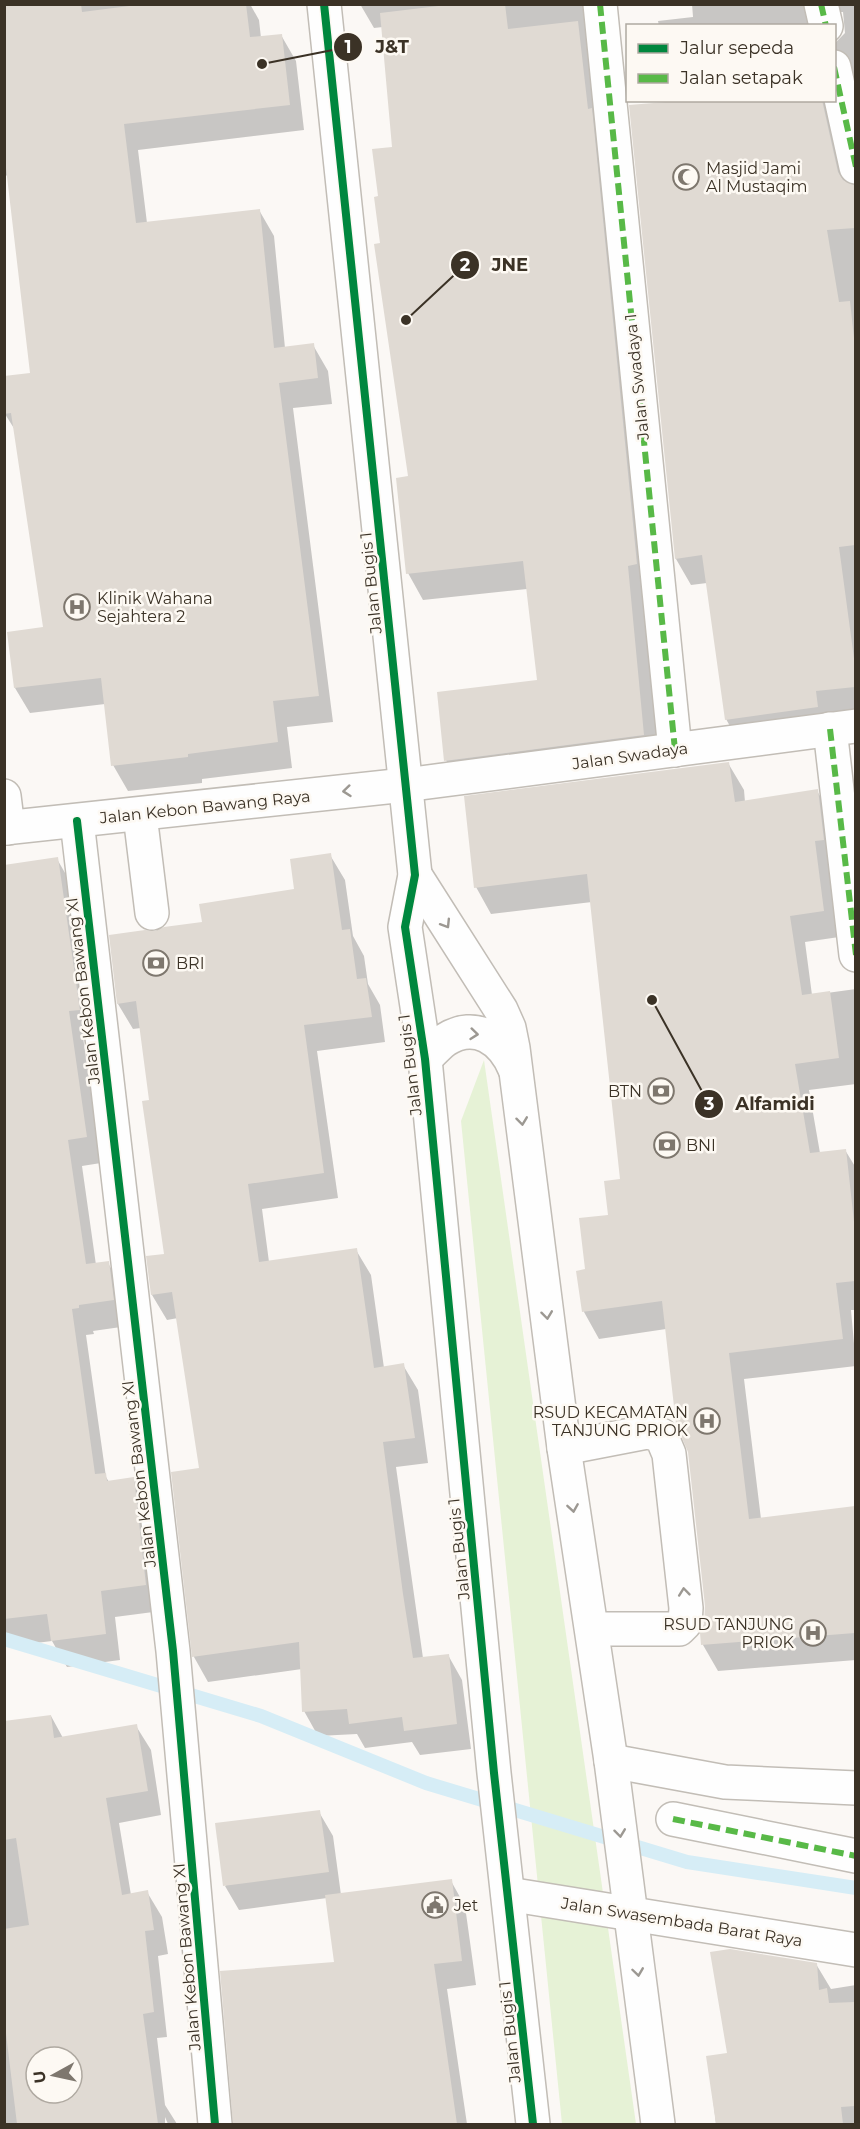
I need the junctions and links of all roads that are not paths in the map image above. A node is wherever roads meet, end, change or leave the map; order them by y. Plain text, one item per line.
1 (324, 4) edge
2 (600, 4) edge
3 (821, 4) edge
4 (826, 24) edge
5 (836, 77) edge
6 (855, 167) edge
7 (843, 728) edge
8 (675, 750) junction
9 (405, 785) junction
10 (4, 796) edge
11 (140, 814) junction
12 (77, 821) junction
13 (6, 828) edge
14 (415, 874) junction
15 (152, 913) dead end
16 (855, 955) edge
17 (425, 1059) junction
18 (515, 1070) junction
19 (564, 1448) junction
20 (592, 1629) junction
21 (613, 1772) junction
22 (855, 1788) edge
23 (673, 1819) dead end
24 (855, 1856) edge
25 (507, 1879) junction
26 (628, 1898) junction
27 (855, 1950) edge
28 (215, 2124) edge
29 (534, 2124) edge
30 (658, 2124) edge

1 - 9 street, Jalan Bugis 1
2 - 8 street, Jalan Swadaya 1
3 - 4 street
5 - 6 street
7 - 8 street, Jalan Swadaya
7 - 16 street
8 - 9 street, Jalan Swadaya
9 -> 11 street, Jalan Kebon Bawang Raya
9 - 14 street, Jalan Bugis 1
10 - 13 street
11 - 12 street, Jalan Kebon Bawang Raya
11 - 15 street
12 - 13 street, Jalan Kebon Bawang Raya
12 - 28 street, Jalan Kebon Bawang XI
14 - 17 street, Jalan Bugis 1
14 -> 18 street, Jalan Bugis 1
17 -> 18 street
17 - 25 street, Jalan Bugis 1
18 -> 19 street, Jalan Bugis 1
19 -> 20 street, Jalan Bugis 1
20 -> 19 street
20 - 21 street, Jalan Bugis 1
21 - 22 street
21 -> 26 street, Jalan Bugis 1
23 - 24 street
25 - 26 street, Jalan Swasembada Barat Raya
25 - 29 street, Jalan Bugis 1
26 - 27 street, Jalan Swasembada Barat Raya
26 -> 30 street, Jalan Bugis 1

